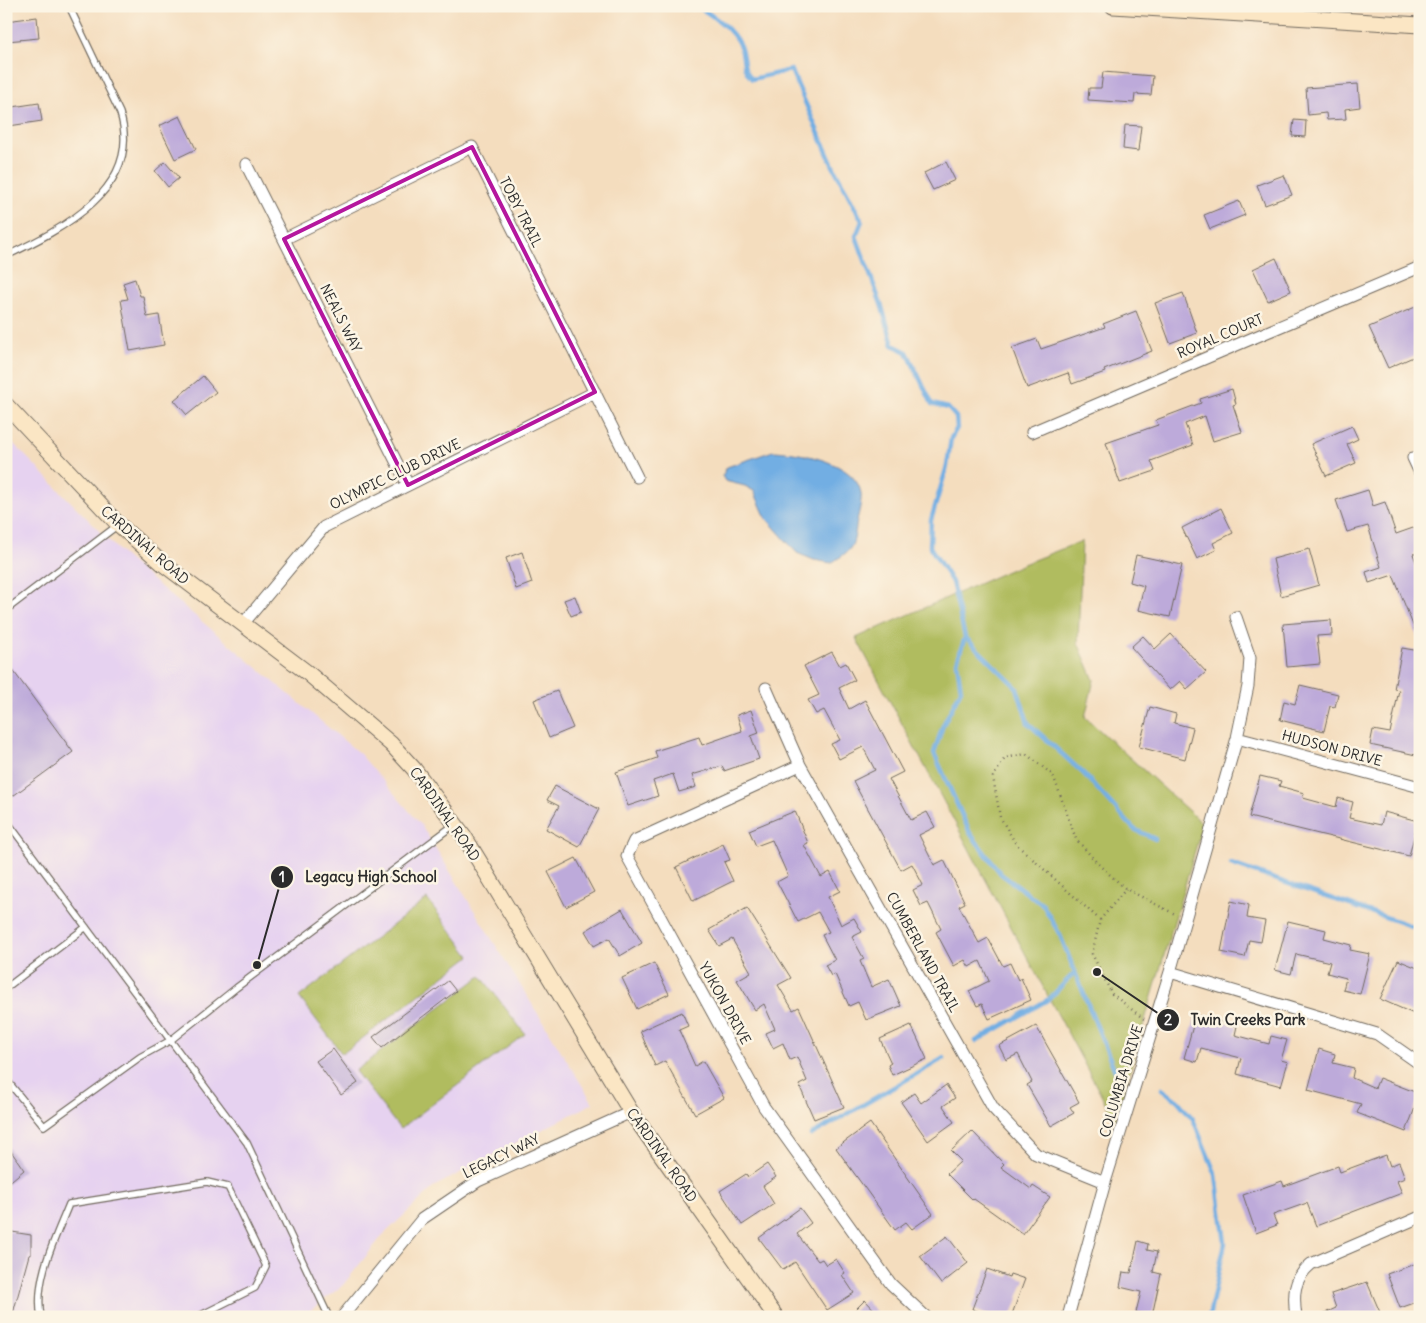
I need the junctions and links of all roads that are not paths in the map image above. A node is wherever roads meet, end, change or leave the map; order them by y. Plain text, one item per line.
1 (69, 6) edge
2 (1113, 6) edge
3 (1420, 25) edge
4 (246, 164) dead end
5 (284, 239) junction
6 (6, 256) edge
7 (1420, 267) edge
8 (595, 392) junction
9 (6, 404) edge
10 (1032, 432) dead end
11 (1413, 458) dead end
12 (1420, 473) edge
13 (637, 477) dead end
14 (408, 485) junction
15 (118, 524) junction
16 (6, 610) edge
17 (1236, 617) dead end
18 (242, 625) junction
19 (766, 688) dead end
20 (1237, 738) junction
21 (800, 764) junction
22 (1420, 787) edge
23 (7, 823) edge
24 (455, 824) junction
25 (86, 927) junction
26 (1170, 972) junction
27 (6, 988) edge
28 (171, 1040) junction
29 (1420, 1064) edge
30 (6, 1079) edge
31 (631, 1112) junction
32 (1105, 1182) junction
33 (1420, 1217) edge
34 (41, 1317) edge
35 (197, 1317) edge
36 (329, 1317) edge
37 (342, 1317) edge
38 (776, 1317) edge
39 (926, 1317) edge
40 (1068, 1317) edge
41 (1296, 1317) edge

1 - 6 lane
2 - 3 street
4 - 5 street, NEALS WAY
5 - 8 street, TOBY TRAIL
5 - 14 street, NEALS WAY
7 - 10 street, ROYAL COURT
8 - 13 street, TOBY TRAIL
8 - 14 street, OLYMPIC CLUB DRIVE
9 - 15 street, CARDINAL ROAD
11 - 12 street
14 - 18 street, OLYMPIC CLUB DRIVE
15 - 16 lane
15 - 18 street, CARDINAL ROAD
17 - 20 street, COLUMBIA DRIVE
18 - 24 street, CARDINAL ROAD
19 - 21 street, CUMBERLAND TRAIL
20 - 22 street, HUDSON DRIVE
20 - 26 street, COLUMBIA DRIVE
21 - 32 street, CUMBERLAND TRAIL
21 - 39 street, YUKON DRIVE
23 - 25 lane
24 - 28 lane
24 - 31 street, CARDINAL ROAD
25 - 27 lane
25 - 28 lane
26 - 29 street
26 - 32 street, COLUMBIA DRIVE
28 - 30 lane
28 - 36 lane
31 - 37 street, LEGACY WAY
31 - 38 street, CARDINAL ROAD
32 - 40 street, COLUMBIA DRIVE
33 - 41 street
34 - 35 lane

